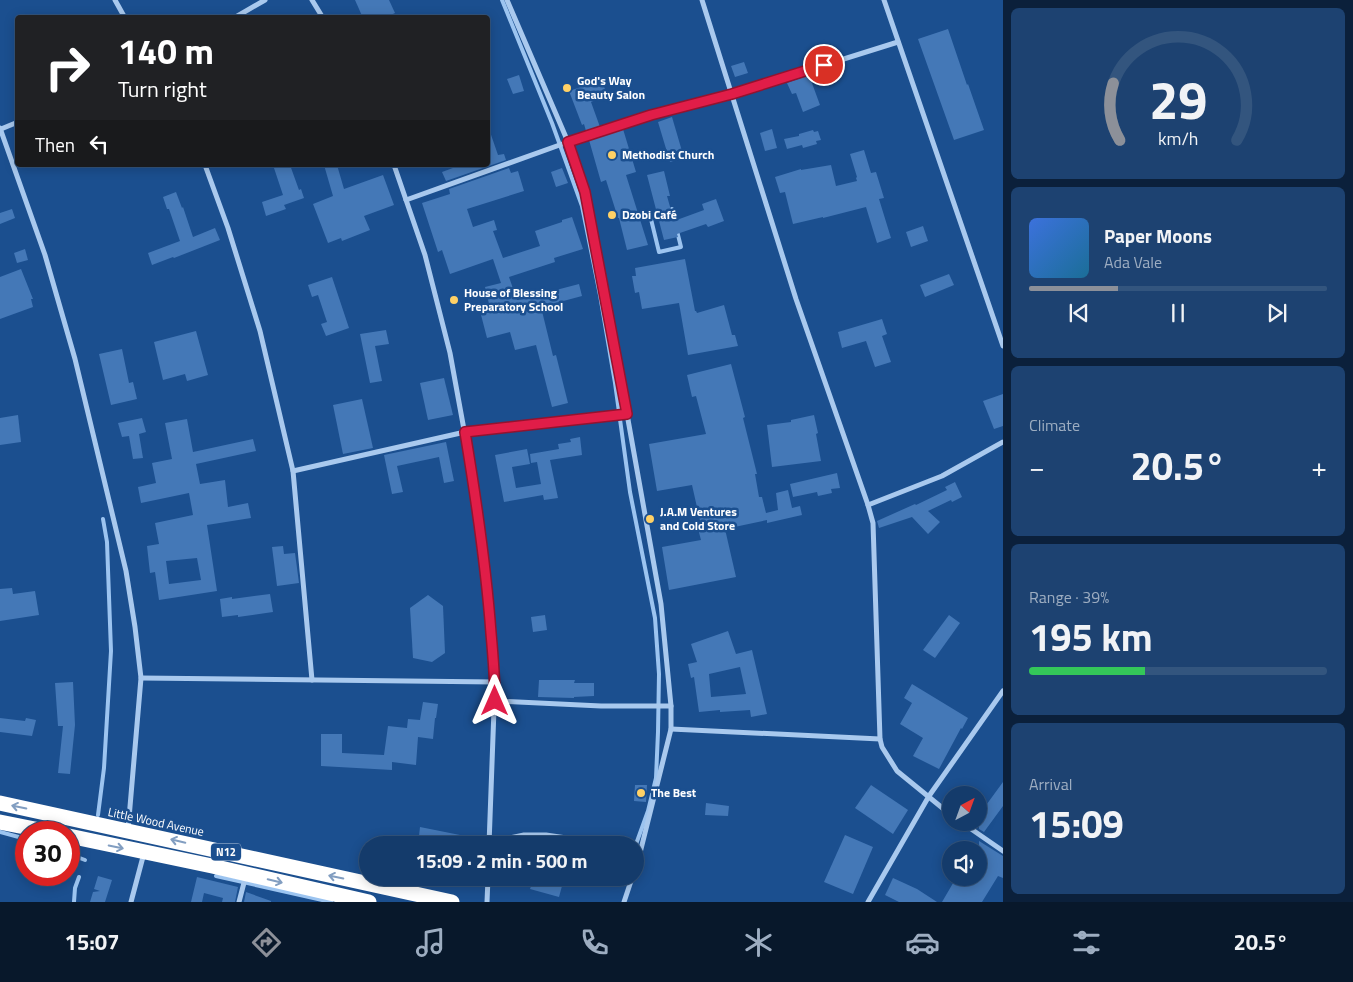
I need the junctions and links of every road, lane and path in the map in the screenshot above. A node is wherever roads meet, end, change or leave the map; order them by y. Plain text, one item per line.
1 (115, 0) edge
2 (266, 0) edge
3 (312, 0) edge
4 (507, 0) edge
5 (702, 0) edge
6 (884, 0) edge
7 (123, 15) edge
8 (239, 15) edge
9 (321, 15) edge
10 (898, 42) junction
11 (732, 94) junction
12 (15, 123) edge
13 (1, 129) edge
14 (568, 142) junction
15 (206, 167) edge
16 (395, 167) edge
17 (406, 200) junction
18 (1003, 346) edge
19 (627, 414) junction
20 (465, 432) junction
21 (1003, 442) edge
22 (292, 471) junction
23 (868, 506) junction
24 (141, 678) junction
25 (312, 680) junction
26 (495, 682) junction
27 (1003, 690) edge
28 (495, 701) junction
29 (671, 706) junction
30 (671, 729) junction
31 (880, 739) junction
32 (929, 796) junction
33 (0, 803) edge
34 (942, 807) edge
35 (0, 822) edge
36 (15, 825) edge
37 (128, 831) junction
38 (974, 831) edge
39 (489, 836) edge
40 (520, 836) edge
41 (553, 836) edge
42 (642, 836) edge
43 (80, 838) edge
44 (1003, 851) edge
45 (144, 852) junction
46 (246, 874) junction
47 (488, 886) edge
48 (629, 886) edge
49 (338, 899) edge
50 (131, 902) edge
51 (238, 902) edge
52 (369, 902) edge
53 (452, 902) edge
54 (487, 902) edge
55 (624, 902) edge
56 (868, 902) edge

1 - 7 street
2 - 8 street
3 - 9 street
4 - 14 street
5 - 11 street
6 - 10 street
10 - 11 street
10 - 18 street
11 - 14 street
11 - 23 street
12 - 13 street
13 - 24 street
14 - 17 street
14 - 19 street
15 - 22 street
16 - 17 street
17 - 20 street
19 - 20 street
19 - 29 street
20 - 22 street
20 - 26 street
21 - 23 street
22 - 25 street
23 - 31 street
24 - 25 street
24 - 37 street
25 - 26 street
26 - 28 street
27 - 32 street
28 - 29 street
28 - 39 street
29 - 30 street
30 - 31 street
30 - 42 street
31 - 32 street
32 - 34 street
32 - 56 street
37 -> 33 highway, Little Wood Avenue / N12
35 - 36 highway
53 -> 37 highway, Little Wood Avenue / N12
38 - 44 street
40 - 41 street
43 -> 45 highway, N12
45 - 46 highway, N12
45 - 50 street
46 -> 49 highway, N12
46 - 51 street
47 - 54 street
48 - 55 street
49 - 52 highway, N12

